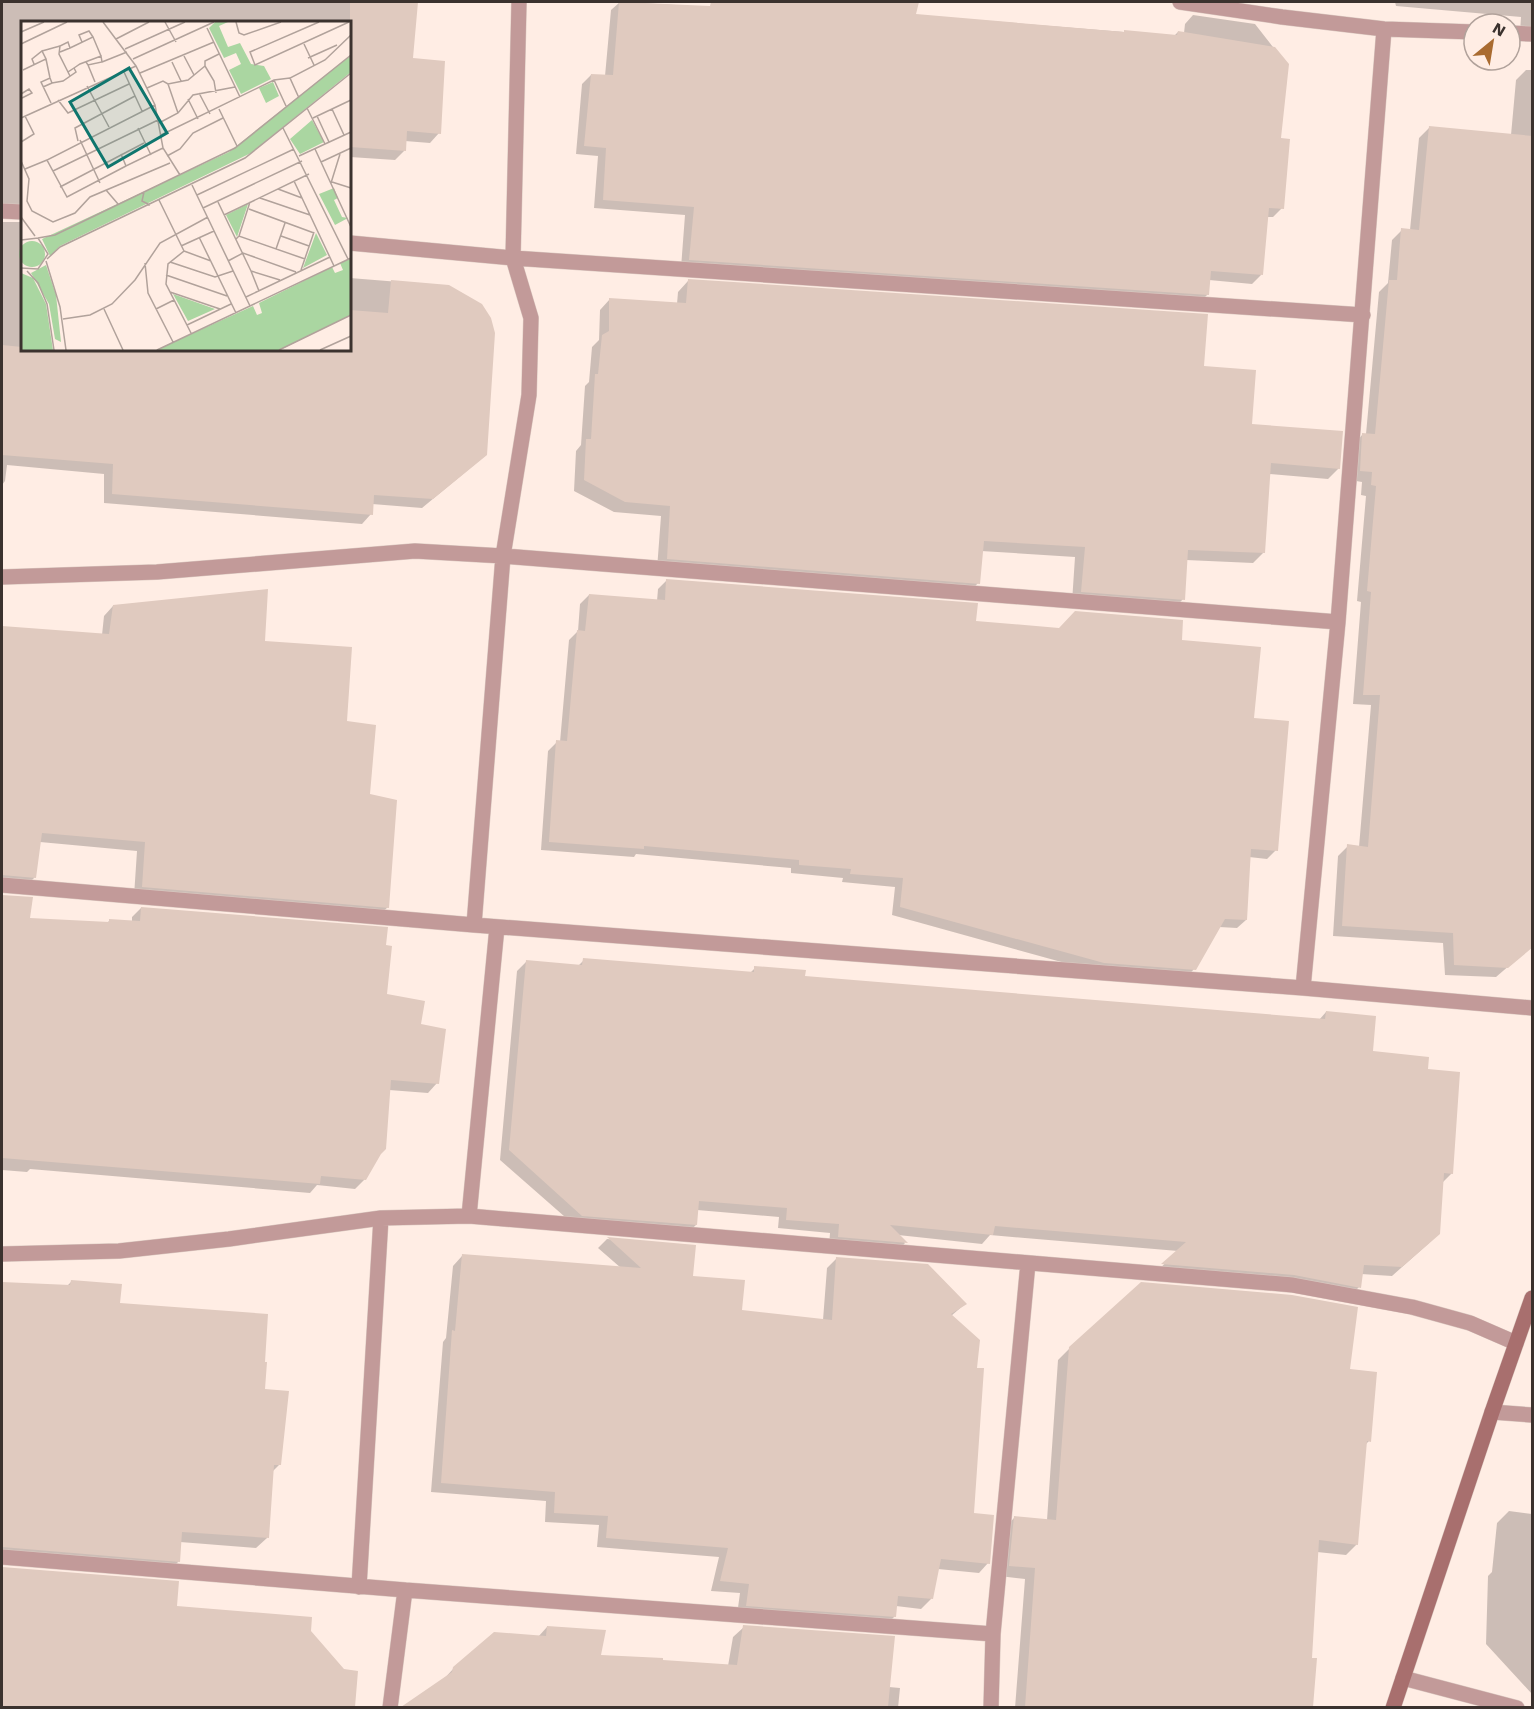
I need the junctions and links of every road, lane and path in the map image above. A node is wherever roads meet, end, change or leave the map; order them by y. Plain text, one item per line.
1 (519, 2) edge
2 (1180, 2) edge
3 (1384, 29) junction
4 (1462, 32) edge
5 (2, 210) edge
6 (21, 212) edge
7 (351, 243) edge
8 (513, 258) junction
9 (1363, 315) junction
10 (503, 555) junction
11 (2, 577) edge
12 (1338, 622) junction
13 (2, 885) edge
14 (474, 925) junction
15 (497, 927) junction
16 (1303, 988) junction
17 (1533, 1008) edge
18 (469, 1216) junction
19 (381, 1218) junction
20 (2, 1254) edge
21 (1028, 1263) junction
22 (1533, 1298) edge
23 (1516, 1343) junction
24 (1492, 1412) junction
25 (1533, 1415) edge
26 (2, 1557) edge
27 (359, 1587) junction
28 (405, 1590) junction
29 (993, 1634) junction
30 (1403, 1678) junction
31 (390, 1707) edge
32 (991, 1707) edge
33 (1393, 1707) edge
34 (1517, 1707) edge

1 - 8 street
2 - 3 street
3 - 4 street
3 - 9 street
5 - 6 street
7 - 8 street
8 - 9 street
8 - 10 street
9 - 12 street
10 - 11 street
10 - 12 street
10 - 14 street
12 - 16 street
13 - 14 street
14 - 15 street
15 - 16 street
15 - 18 street
16 - 17 street
18 - 19 street
18 - 21 street
19 - 20 street
19 - 27 street
21 - 23 street
21 - 29 street
22 - 23 street
23 - 24 street
24 - 25 street
24 - 30 street
26 - 27 street
27 - 28 street
28 - 29 street
28 - 31 street
29 - 32 street
30 - 33 street
30 - 34 street

